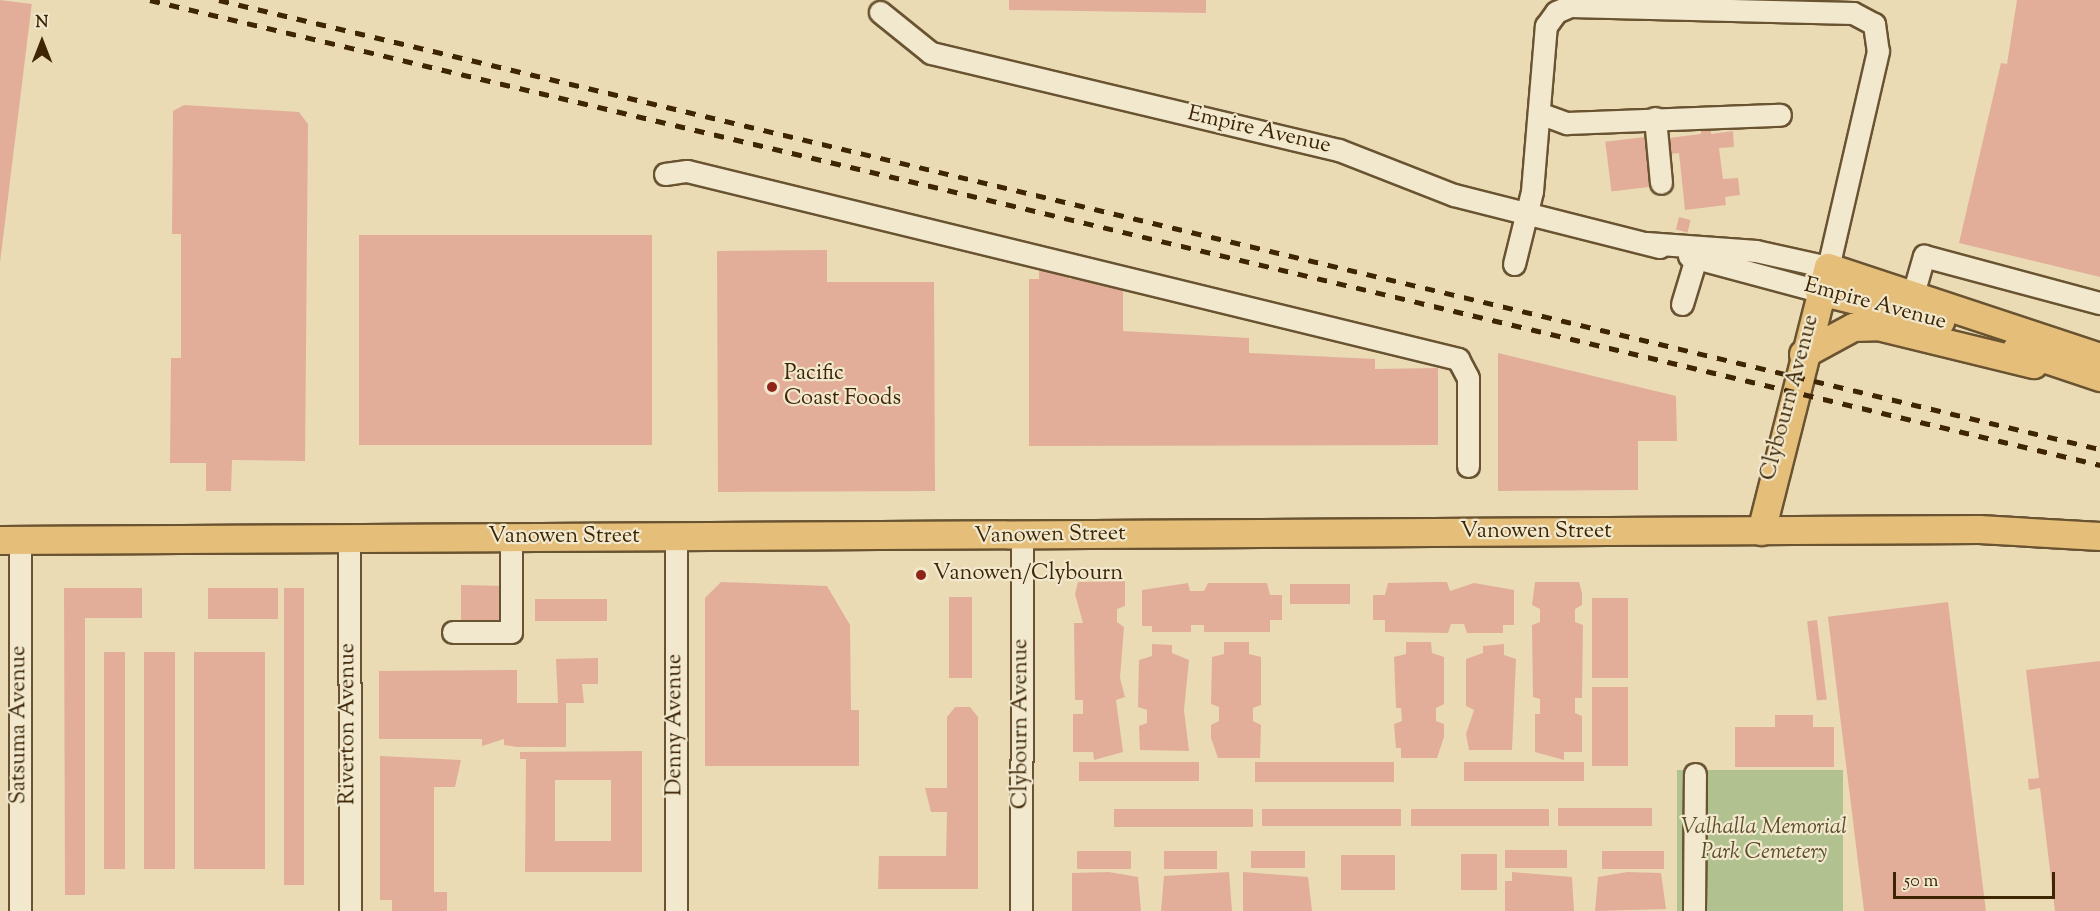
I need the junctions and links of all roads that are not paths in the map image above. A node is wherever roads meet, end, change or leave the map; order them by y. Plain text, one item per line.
1 (1767, 6) edge
2 (880, 12) dead end
3 (1543, 115) junction
4 (1780, 115) dead end
5 (1654, 118) junction
6 (665, 174) dead end
7 (1661, 183) dead end
8 (1529, 213) junction
9 (1646, 243) junction
10 (1696, 258) junction
11 (1514, 264) dead end
12 (1824, 279) junction
13 (1913, 294) junction
14 (2100, 303) edge
15 (1682, 304) dead end
16 (1803, 354) junction
17 (2100, 357) edge
18 (2060, 367) junction
19 (2100, 377) edge
20 (1468, 466) dead end
21 (1761, 531) junction
22 (2100, 536) edge
23 (349, 537) junction
24 (1022, 537) junction
25 (511, 538) junction
26 (676, 538) junction
27 (10, 540) edge
28 (453, 632) dead end
29 (1695, 774) dead end
30 (20, 911) edge
31 (350, 911) edge
32 (676, 911) edge
33 (1020, 911) edge
34 (1694, 911) edge

1 - 3 street
1 - 12 street
2 - 8 street, Empire Avenue
3 - 5 street
3 - 8 street
4 - 5 street
5 - 7 street
6 - 20 street
8 - 9 street, Empire Avenue
8 - 11 street
9 - 10 street, Empire Avenue
9 - 12 street, Empire Avenue
10 - 12 street, Empire Avenue
10 - 15 street
12 - 13 main road, Empire Avenue
12 - 16 main road, Clybourn Avenue
12 - 18 main road, Empire Avenue
13 - 14 street
13 - 17 main road, Empire Avenue
16 - 18 main road
16 - 21 main road, Clybourn Avenue
18 - 19 main road, Empire Avenue
21 - 22 main road, Vanowen Street
21 - 24 main road, Vanowen Street
23 - 25 main road, Vanowen Street
23 - 27 main road, Vanowen Street
23 - 31 street, Riverton Avenue
24 - 26 main road, Vanowen Street
24 - 33 street, Clybourn Avenue
25 - 26 main road, Vanowen Street
25 - 28 street
26 - 32 street, Denny Avenue
27 - 30 street, Satsuma Avenue
29 - 34 street

